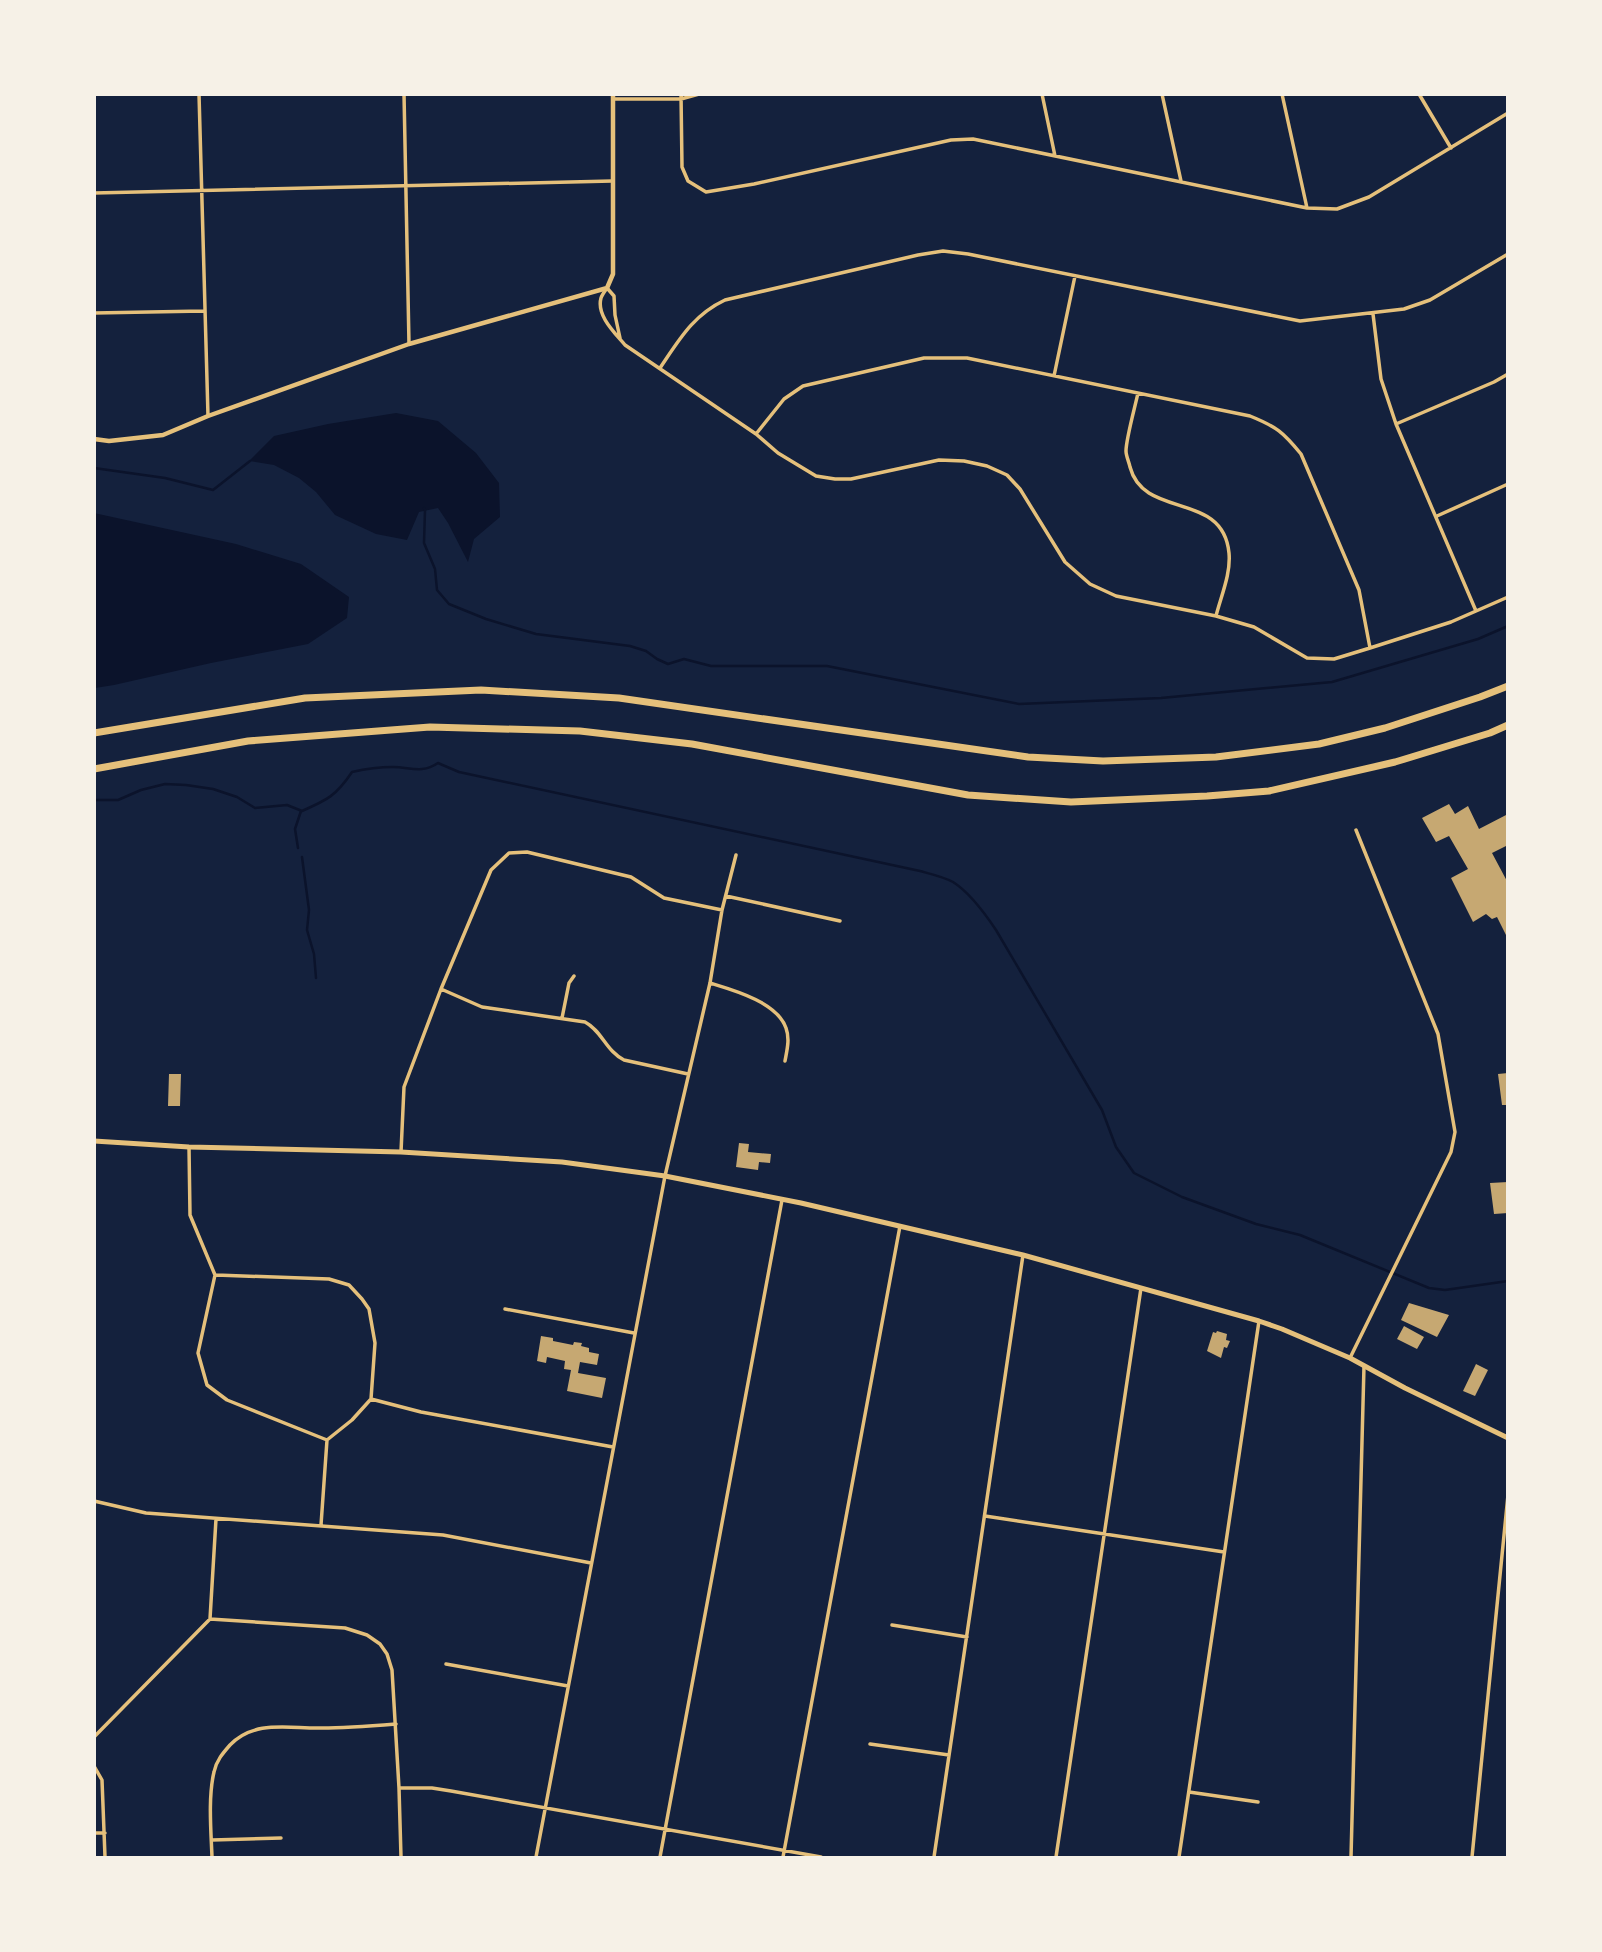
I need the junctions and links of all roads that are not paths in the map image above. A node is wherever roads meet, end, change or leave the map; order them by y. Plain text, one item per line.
1 (199, 94) edge
2 (404, 94) edge
3 (699, 94) edge
4 (1042, 94) edge
5 (1162, 94) edge
6 (1282, 94) edge
7 (1419, 94) edge
8 (613, 97) edge
9 (681, 97) edge
10 (1507, 113) edge
11 (1451, 148) junction
12 (1055, 156) junction
13 (612, 181) junction
14 (1181, 181) junction
15 (406, 186) junction
16 (201, 190) junction
17 (94, 193) edge
18 (1307, 208) junction
19 (1507, 254) edge
20 (1075, 276) junction
21 (607, 288) junction
22 (204, 311) junction
23 (94, 313) edge
24 (1373, 314) junction
25 (620, 338) junction
26 (409, 344) junction
27 (660, 368) junction
28 (1507, 374) edge
29 (1054, 376) junction
30 (1138, 393) junction
31 (208, 416) junction
32 (1396, 424) junction
33 (756, 434) junction
34 (94, 439) edge
35 (1507, 484) edge
36 (1437, 516) junction
37 (1507, 597) edge
38 (1476, 611) junction
39 (1216, 617) junction
40 (1370, 648) junction
41 (1507, 686) edge
42 (1507, 725) edge
43 (94, 733) edge
44 (94, 769) edge
45 (1356, 830) dead end
46 (736, 855) dead end
47 (726, 896) junction
48 (722, 911) junction
49 (840, 921) dead end
50 (574, 976) dead end
51 (710, 983) junction
52 (441, 989) junction
53 (562, 1018) junction
54 (785, 1061) dead end
55 (688, 1074) junction
56 (94, 1142) edge
57 (189, 1147) junction
58 (401, 1152) junction
59 (664, 1176) junction
60 (782, 1200) junction
61 (900, 1226) junction
62 (1023, 1255) junction
63 (215, 1275) junction
64 (1141, 1287) junction
65 (505, 1309) dead end
66 (1258, 1321) junction
67 (634, 1333) junction
68 (1350, 1358) junction
69 (1364, 1366) junction
70 (371, 1399) junction
71 (1507, 1438) edge
72 (327, 1440) junction
73 (612, 1447) junction
74 (1507, 1495) edge
75 (94, 1501) edge
76 (985, 1516) junction
77 (216, 1519) junction
78 (321, 1526) junction
79 (1104, 1534) junction
80 (1224, 1552) junction
81 (591, 1563) junction
82 (210, 1619) junction
83 (892, 1625) dead end
84 (967, 1637) junction
85 (446, 1664) dead end
86 (568, 1686) junction
87 (396, 1724) junction
88 (94, 1737) edge
89 (870, 1744) dead end
90 (949, 1755) junction
91 (94, 1766) edge
92 (400, 1788) junction
93 (1189, 1792) junction
94 (1258, 1802) dead end
95 (546, 1807) junction
96 (665, 1829) junction
97 (94, 1833) edge
98 (105, 1833) junction
99 (281, 1838) dead end
100 (212, 1840) junction
101 (784, 1851) junction
102 (105, 1857) edge
103 (212, 1857) edge
104 (401, 1857) edge
105 (536, 1857) edge
106 (660, 1857) edge
107 (783, 1857) edge
108 (821, 1857) edge
109 (934, 1857) edge
110 (1056, 1857) edge
111 (1179, 1857) edge
112 (1351, 1857) edge
113 (1472, 1857) edge

1 - 16 street
2 - 15 street
3 - 9 street
4 - 12 street
5 - 14 street
6 - 18 street
7 - 11 street
8 - 9 street
8 - 13 street
9 - 12 street
10 - 11 street
11 - 18 street
12 - 14 street
13 - 15 street
13 - 21 street
14 - 18 street
15 - 16 street
15 - 26 street
16 - 17 street
16 - 22 street
19 - 24 street
20 - 24 street
20 - 27 street
20 - 29 street
21 - 25 street
21 - 25 street
21 - 26 street
22 - 23 street
22 - 31 street
24 - 32 street
25 - 27 street
26 - 31 street
27 - 33 street
28 - 32 street
29 - 30 street
29 - 33 street
30 - 39 street
30 - 40 street
31 - 34 street
32 - 36 street
33 - 39 street
35 - 36 street
36 - 38 street
37 - 38 street
38 - 40 street
39 - 40 street
41 - 43 highway
42 - 44 highway
45 - 68 street
46 - 47 street
47 - 48 street
47 - 49 street
48 - 51 street
48 - 52 street
50 - 53 street
51 - 54 street
51 - 55 street
52 - 53 street
52 - 58 street
53 - 55 street
55 - 59 street
56 - 57 main road
57 - 58 main road
57 - 63 street
58 - 59 main road
59 - 60 main road
59 - 67 street
60 - 61 main road
60 - 96 street
61 - 62 main road
61 - 101 street
62 - 64 main road
62 - 76 street
63 - 70 street
63 - 72 street
64 - 66 main road
64 - 79 street
65 - 67 street
66 - 68 main road
66 - 80 street
67 - 73 street
68 - 69 main road
69 - 71 main road
69 - 112 street
70 - 72 street
70 - 73 street
72 - 78 street
73 - 81 street
74 - 113 street
75 - 77 street
76 - 79 street
76 - 84 street
77 - 78 street
77 - 82 street
78 - 81 street
79 - 80 street
79 - 110 street
80 - 93 street
81 - 86 street
82 - 87 street
82 - 88 street
83 - 84 street
84 - 90 street
85 - 86 street
86 - 95 street
87 - 92 street
87 - 100 street
89 - 90 street
90 - 109 street
91 - 98 street
92 - 95 street
92 - 104 street
93 - 94 street
93 - 111 street
95 - 96 street
95 - 105 street
96 - 101 street
96 - 106 street
97 - 98 street
98 - 102 street
99 - 100 street
100 - 103 street
101 - 107 street
101 - 108 street

